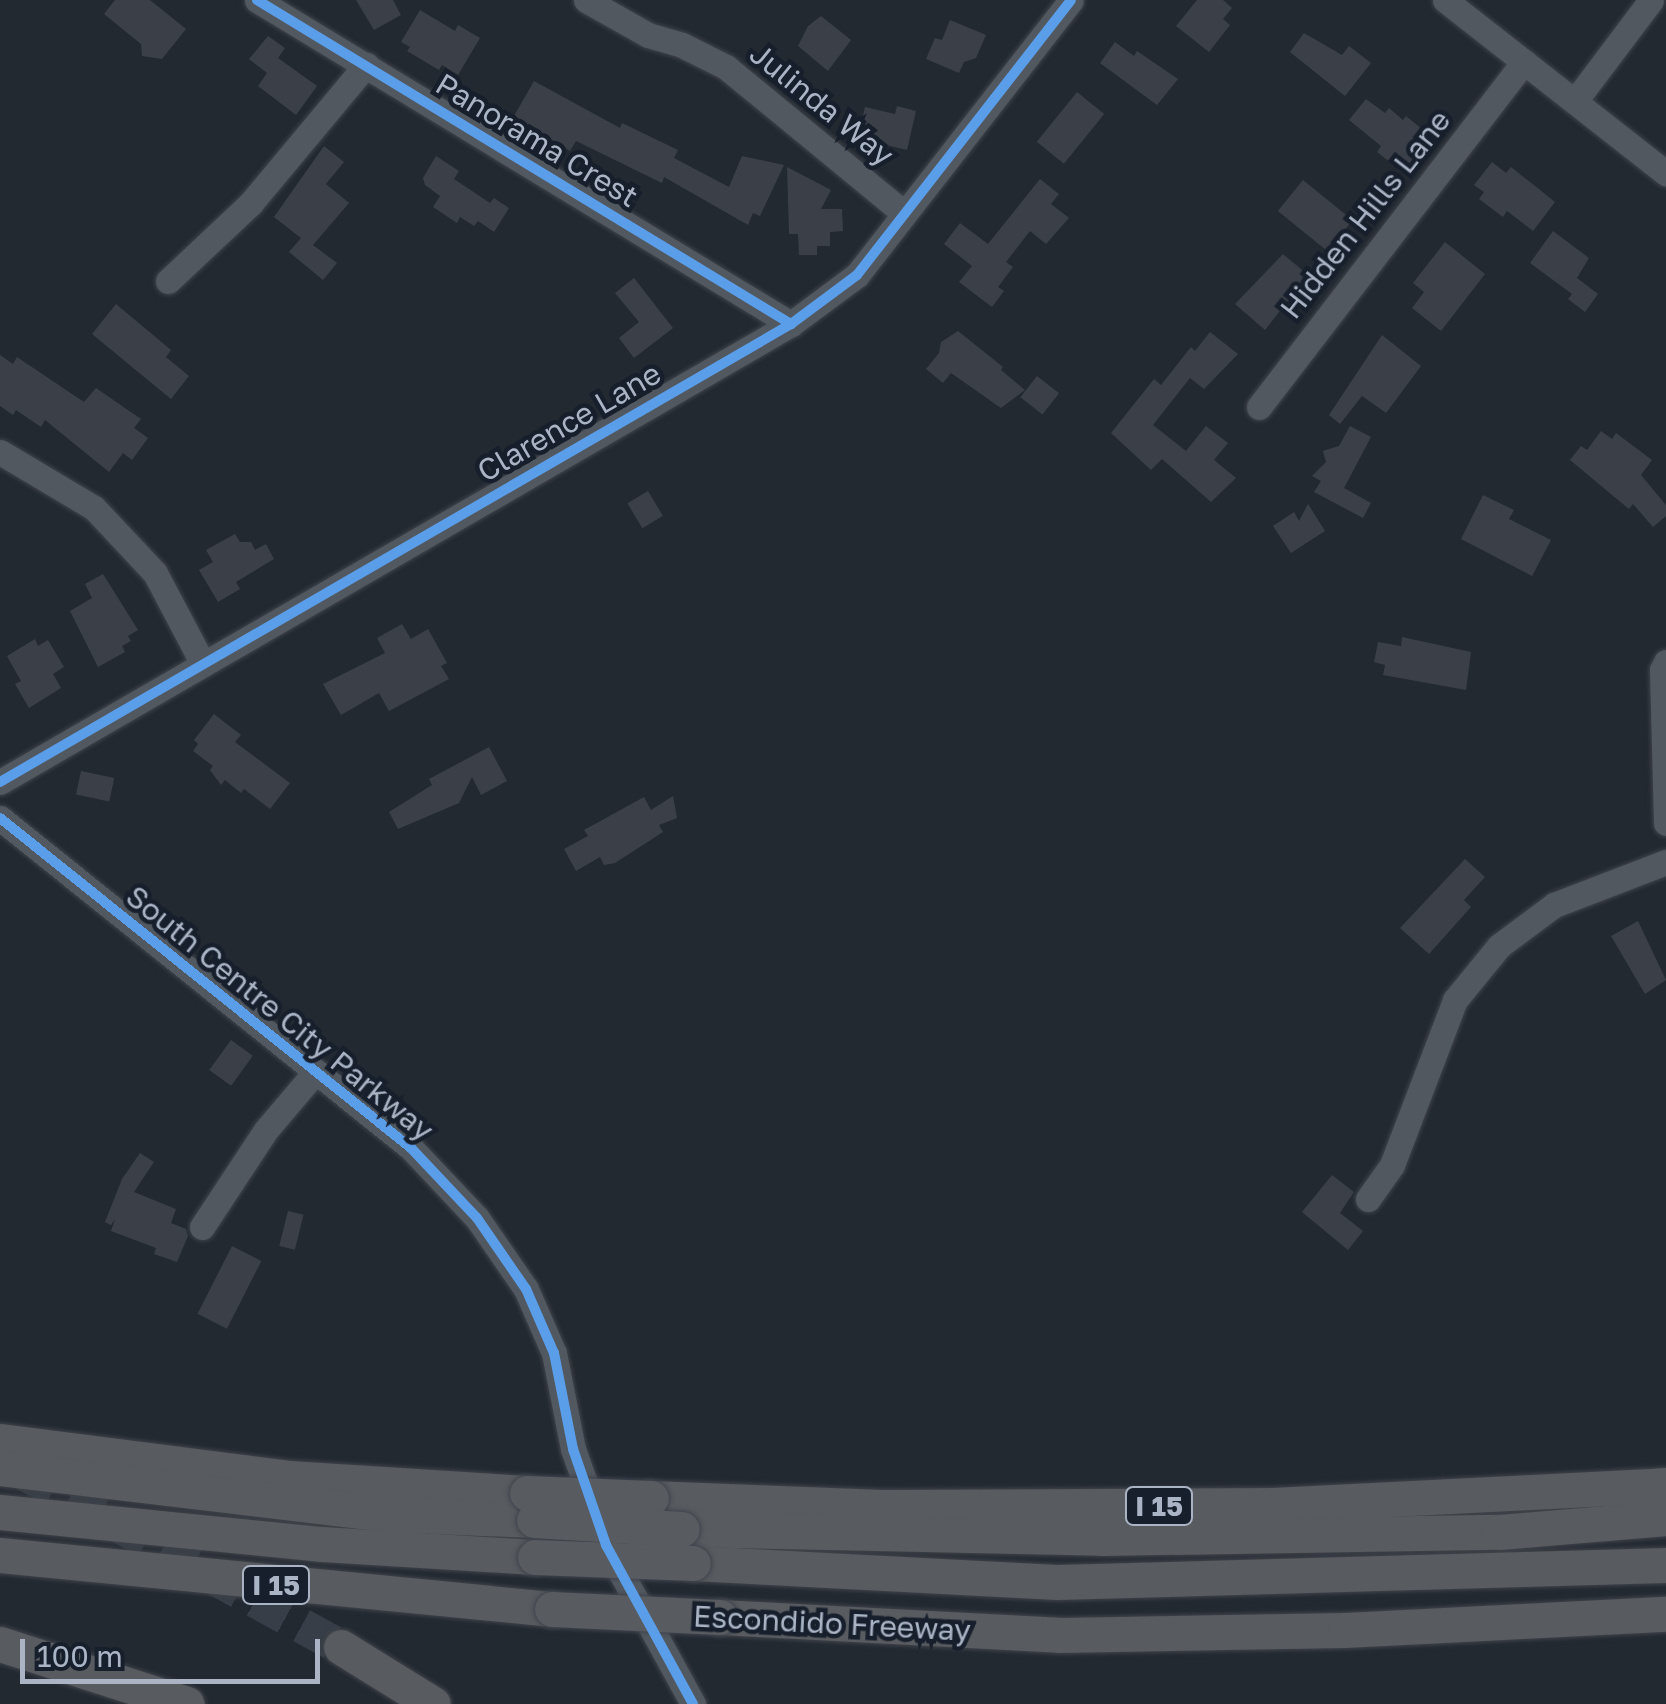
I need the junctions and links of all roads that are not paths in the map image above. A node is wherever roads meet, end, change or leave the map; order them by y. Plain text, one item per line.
1 (257, 0) edge
2 (586, 0) edge
3 (1071, 0) edge
4 (1445, 0) edge
5 (1651, 0) edge
6 (1524, 62) junction
7 (366, 65) junction
8 (1575, 101) junction
9 (1666, 173) edge
10 (904, 213) junction
11 (168, 281) dead end
12 (791, 324) junction
13 (1259, 407) dead end
14 (0, 452) edge
15 (1666, 662) edge
16 (203, 664) junction
17 (0, 782) edge
18 (0, 818) edge
19 (1666, 823) edge
20 (1666, 862) edge
21 (316, 1071) junction
22 (1368, 1200) dead end
23 (202, 1227) dead end
24 (0, 1441) edge
25 (0, 1468) edge
26 (1666, 1485) edge
27 (530, 1506) junction
28 (0, 1512) edge
29 (1666, 1518) edge
30 (0, 1555) edge
31 (1666, 1565) edge
32 (1666, 1614) edge
33 (0, 1644) edge
34 (342, 1647) tunnel mouth
35 (187, 1704) edge
36 (432, 1704) edge
37 (693, 1704) edge

1 - 7 street, Panorama Crest
2 - 10 street, Julinda Way
3 - 10 street, Clarence Lane
4 - 6 street
5 - 8 street
6 - 8 street
6 - 13 street, Hidden Hills Lane
7 - 11 street
7 - 12 street, Panorama Crest
8 - 9 street
10 - 12 street, Clarence Lane
12 - 16 street, Clarence Lane
14 - 16 street
15 - 19 street
16 - 17 street, Clarence Lane
18 - 21 street, South Centre City Parkway
20 - 22 street
21 - 23 street
21 - 37 street, South Centre City Parkway
24 - 27 highway, I 15
25 - 27 highway
26 - 27 highway, I 15, bridge
27 - 29 highway, bridge
28 - 31 highway, bridge
30 - 32 highway, Escondido Freeway / I 15, bridge
33 - 35 highway
34 - 36 highway

